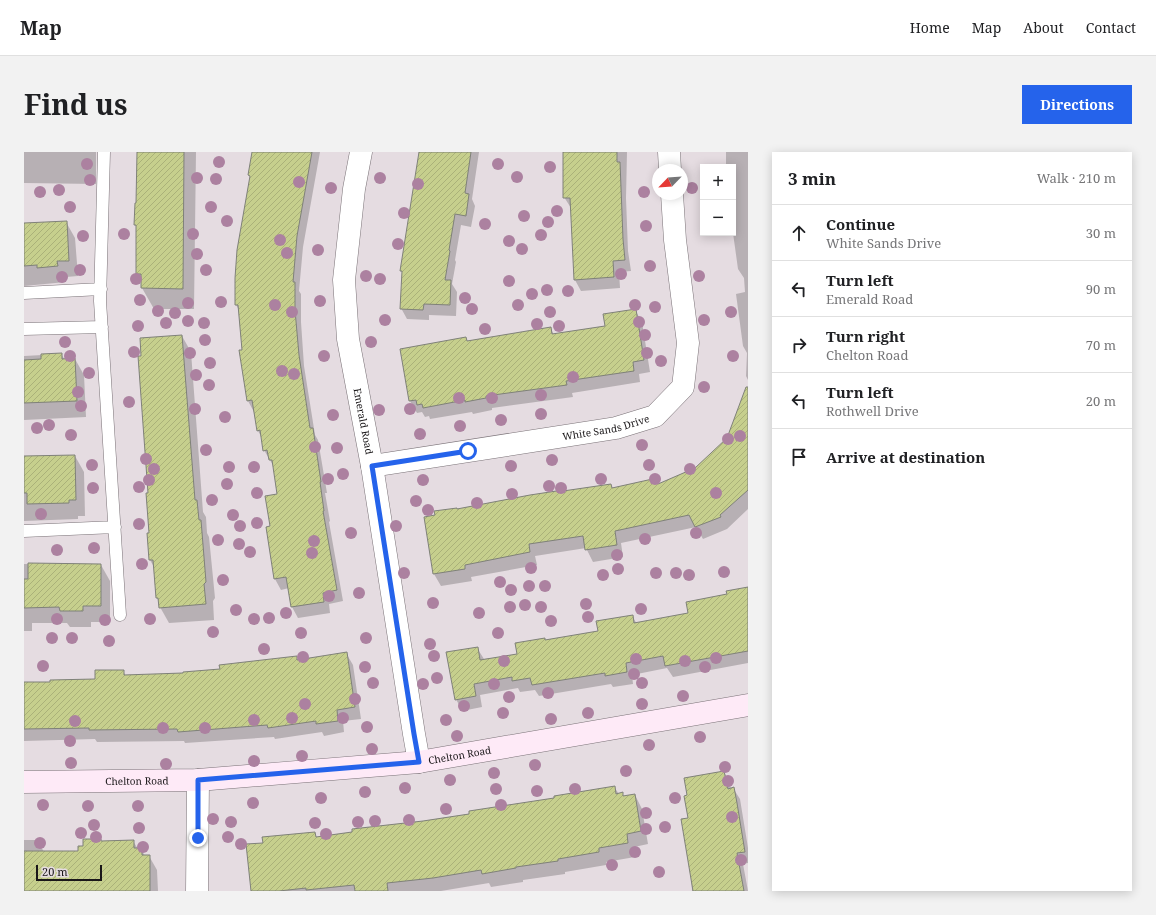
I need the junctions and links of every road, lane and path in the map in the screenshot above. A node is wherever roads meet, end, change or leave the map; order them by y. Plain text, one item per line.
1 (104, 152) edge
2 (361, 152) edge
3 (669, 152) edge
4 (670, 164) edge
5 (672, 200) edge
6 (100, 289) junction
7 (24, 293) edge
8 (102, 327) junction
9 (24, 329) edge
10 (372, 466) junction
11 (115, 527) junction
12 (24, 531) edge
13 (120, 616) dead end
14 (748, 704) edge
15 (419, 762) junction
16 (198, 780) junction
17 (24, 782) edge
18 (197, 891) edge

1 - 6 lane
2 - 10 street, Emerald Road
3 - 4 street
5 - 10 street, White Sands Drive
6 - 7 lane
6 - 8 lane
8 - 9 lane
8 - 11 lane
10 - 15 street, Emerald Road
11 - 12 lane
11 - 13 lane
14 - 15 street, Chelton Road
15 - 16 street, Chelton Road
16 - 17 street, Chelton Road
16 - 18 street

